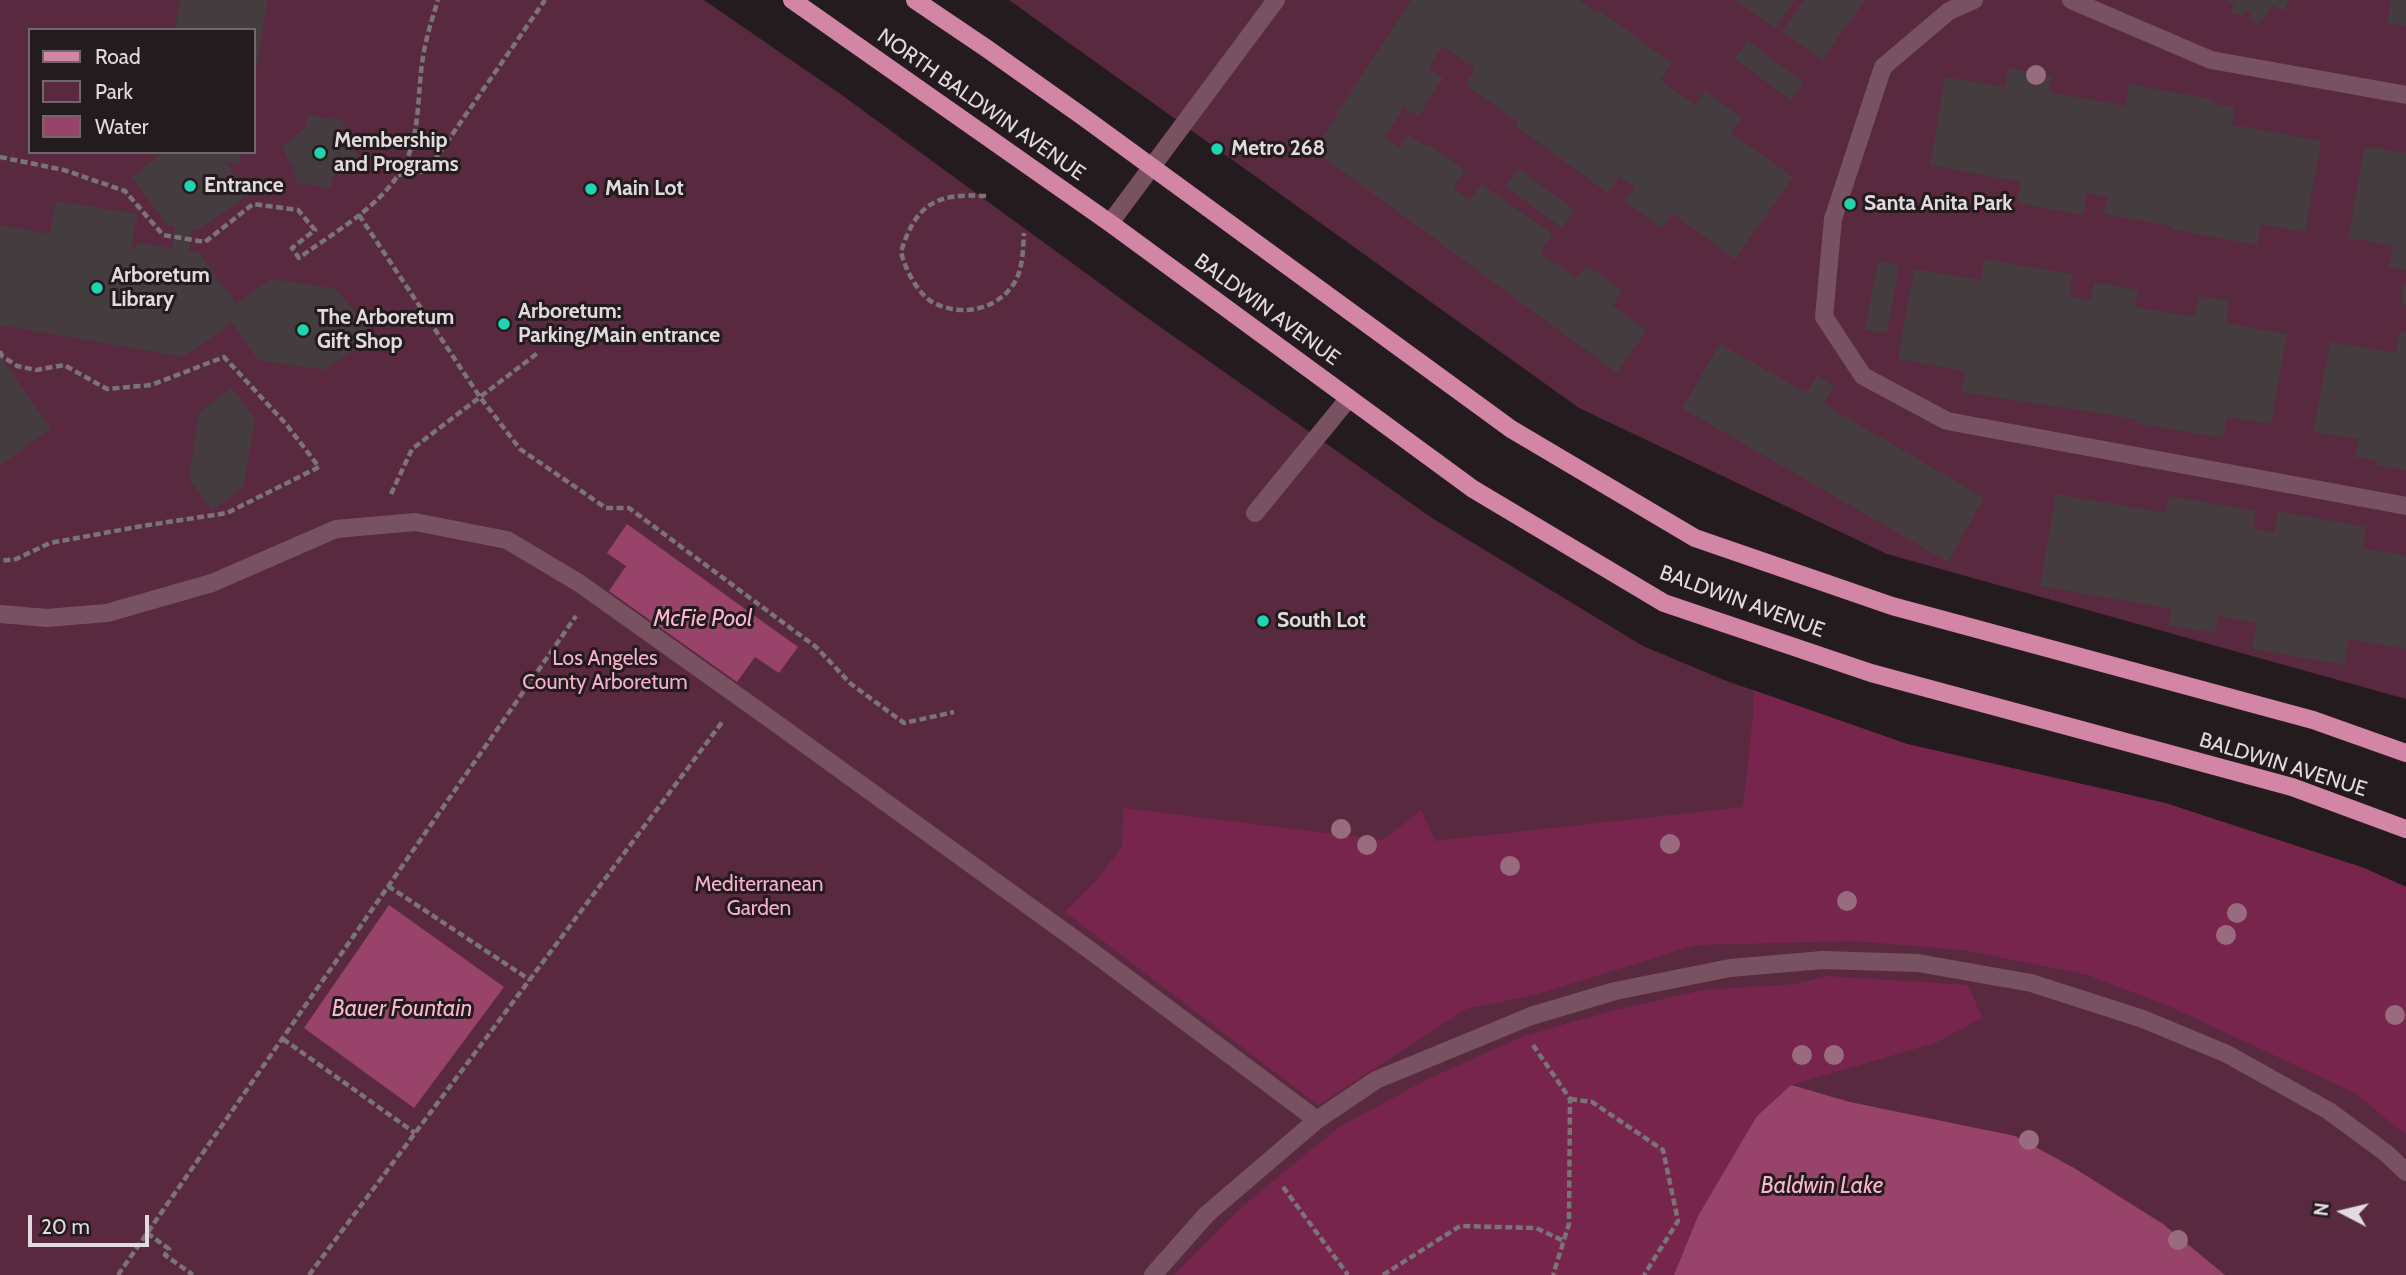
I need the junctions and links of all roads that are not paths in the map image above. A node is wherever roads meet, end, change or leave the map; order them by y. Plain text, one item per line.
1 (792, 0) edge
2 (915, 0) edge
3 (1276, 0) edge
4 (1974, 0) edge
5 (2071, 0) edge
6 (2406, 95) edge
7 (1152, 167) junction
8 (1110, 223) junction
9 (1349, 398) junction
10 (2406, 506) edge
11 (1255, 513) dead end
12 (0, 614) edge
13 (2406, 753) edge
14 (2406, 829) edge
15 (1317, 1120) junction
16 (2406, 1172) edge
17 (1153, 1275) edge

1 - 8 main road, NORTH BALDWIN AVENUE
2 - 7 main road
3 - 7 street
4 - 10 street
5 - 6 street
7 - 8 street
7 - 13 main road, BALDWIN AVENUE
8 - 9 main road, BALDWIN AVENUE
9 - 11 street
9 - 14 main road, BALDWIN AVENUE
12 - 15 street
15 - 16 street
15 - 17 street

